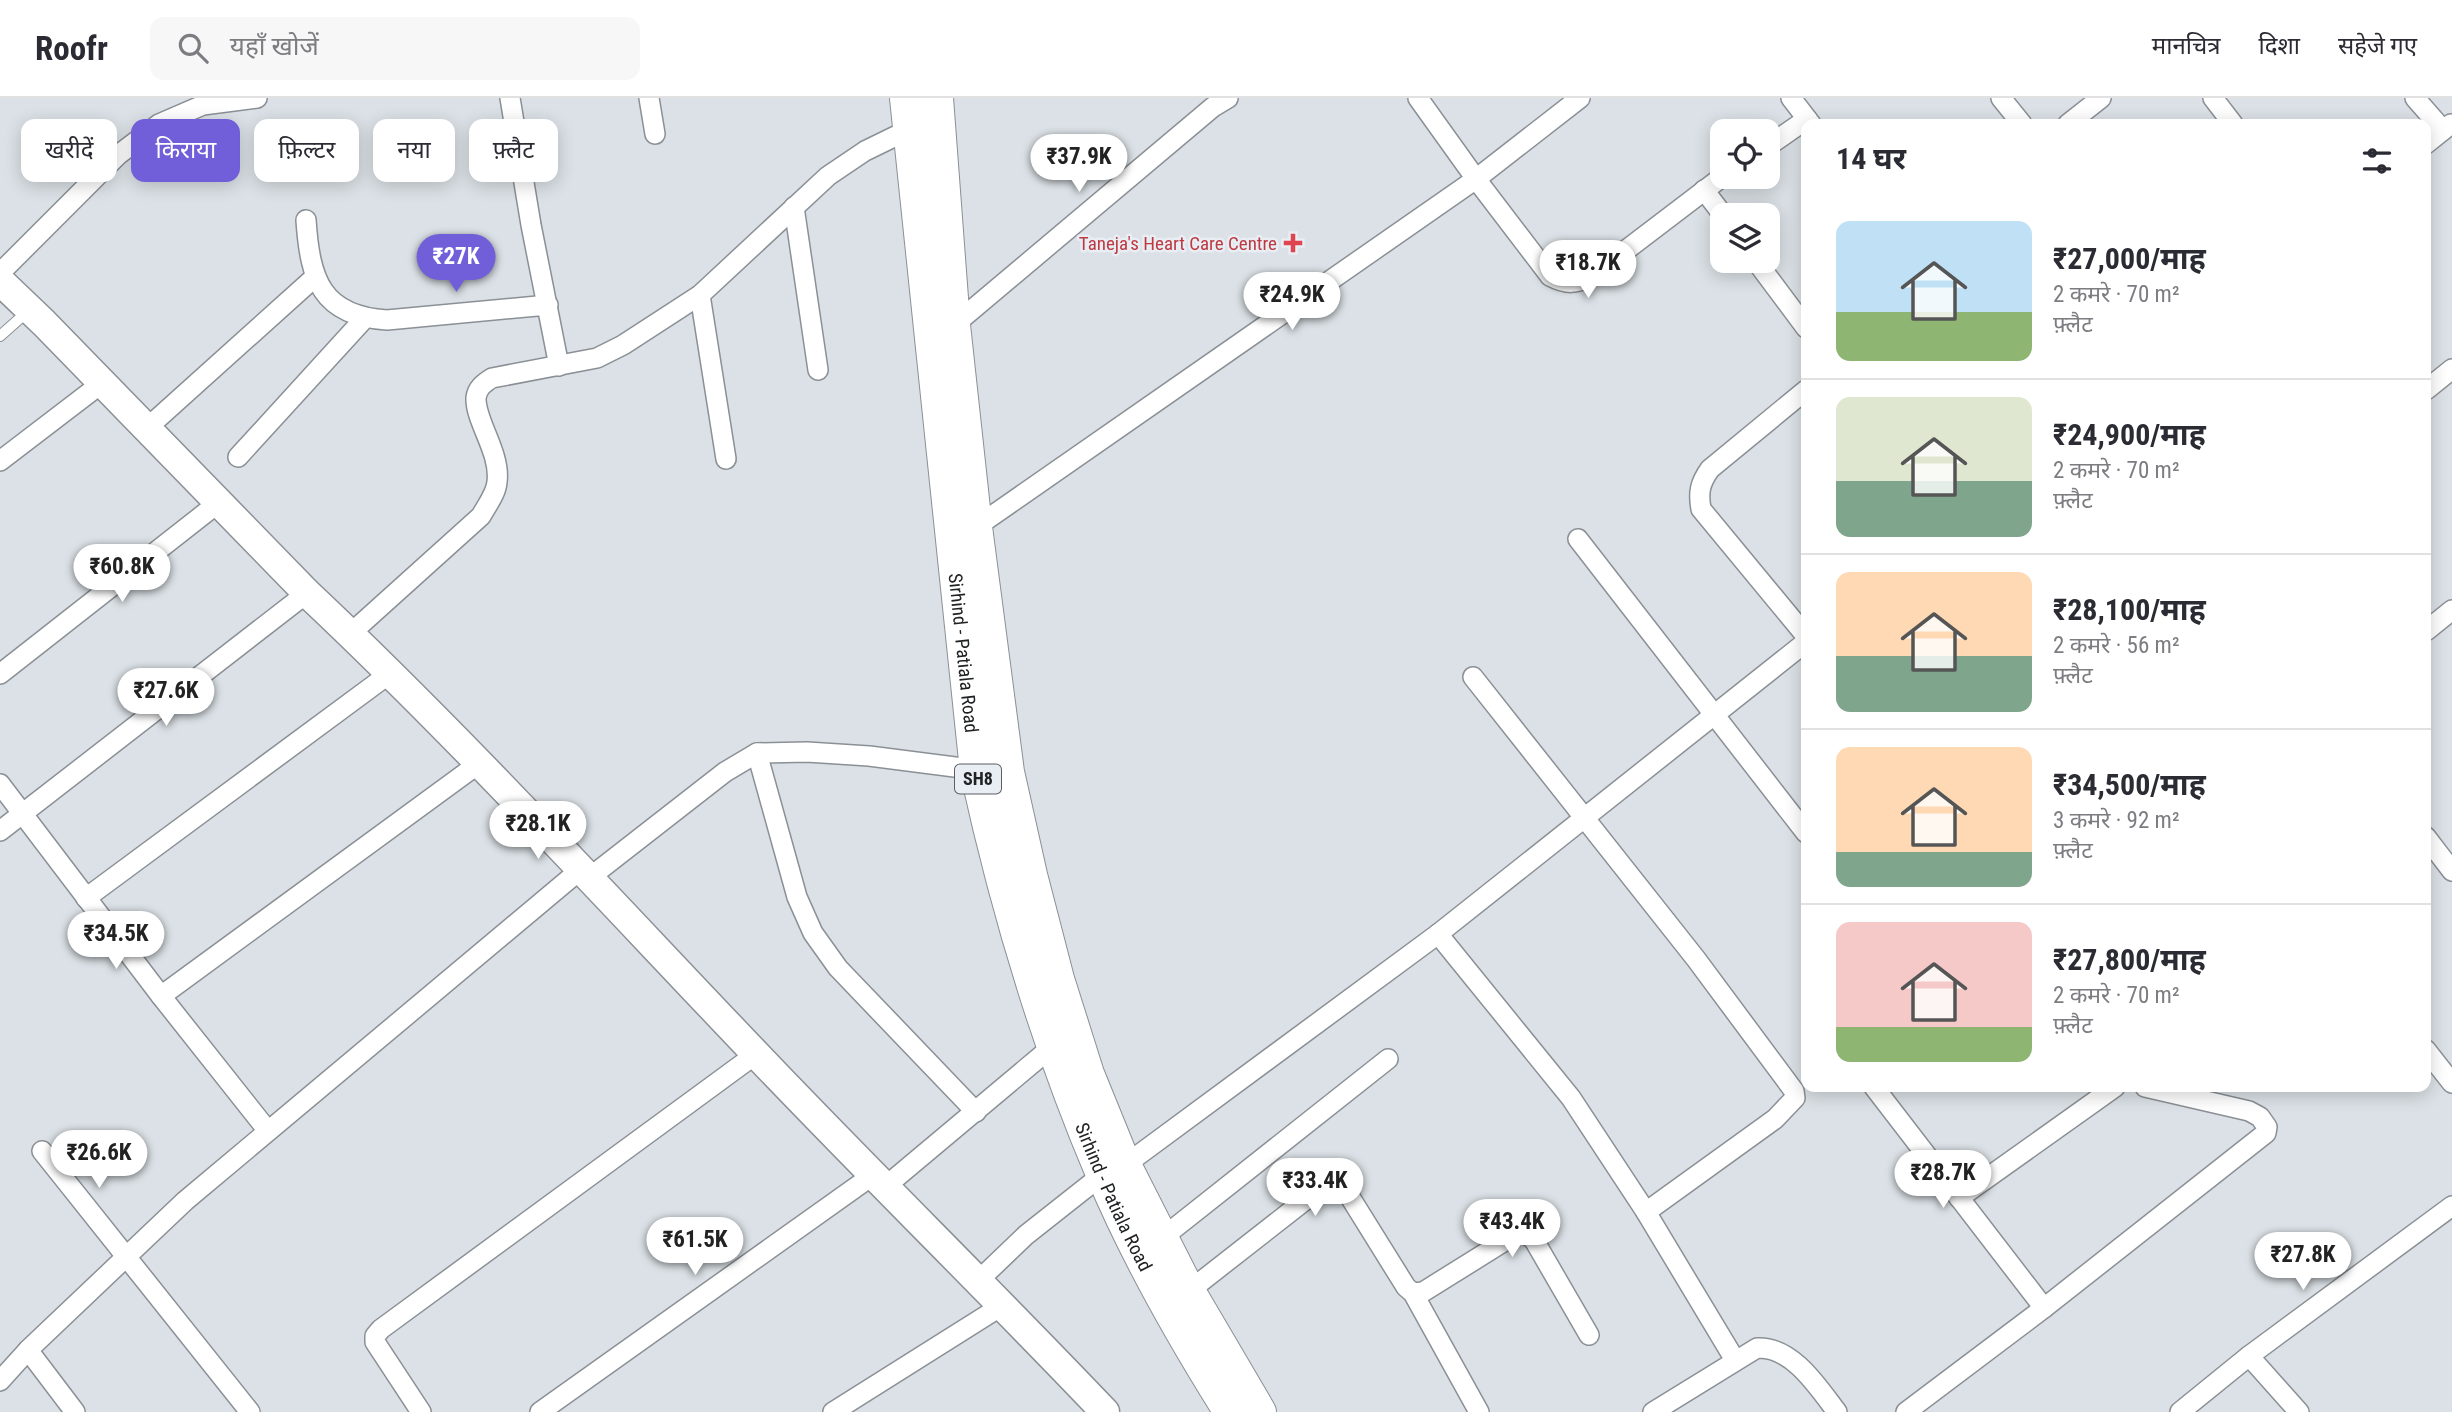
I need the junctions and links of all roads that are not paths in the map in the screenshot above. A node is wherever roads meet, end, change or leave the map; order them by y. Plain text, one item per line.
1 (257, 98) edge
2 (510, 98) edge
3 (649, 98) edge
4 (906, 98) edge
5 (937, 98) edge
6 (1418, 98) edge
7 (1580, 98) edge
8 (1791, 98) edge
9 (2001, 98) edge
10 (2101, 98) edge
11 (2213, 98) edge
12 (2415, 98) edge
13 (1218, 101) edge
14 (203, 102) edge
15 (1807, 119) edge
16 (2018, 119) edge
17 (2074, 119) edge
18 (2229, 119) edge
19 (1801, 126) edge
20 (2447, 127) edge
21 (908, 130) junction
22 (655, 134) dead end
23 (1780, 139) edge
24 (2431, 140) edge
25 (1476, 179) junction
26 (1710, 186) edge
27 (1704, 190) junction
28 (1714, 203) edge
29 (794, 207) junction
30 (306, 220) dead end
31 (0, 273) edge
32 (1765, 273) edge
33 (315, 277) junction
34 (0, 281) edge
35 (700, 295) junction
36 (548, 305) junction
37 (30, 309) junction
38 (364, 319) junction
39 (1801, 321) edge
40 (954, 325) junction
41 (0, 336) edge
42 (559, 366) junction
43 (2452, 369) edge
44 (818, 370) dead end
45 (102, 383) junction
46 (2431, 386) edge
47 (1801, 394) edge
48 (146, 429) junction
49 (238, 457) dead end
50 (726, 459) dead end
51 (0, 461) edge
52 (218, 503) junction
53 (976, 527) junction
54 (1578, 539) dead end
55 (307, 593) junction
56 (2452, 610) edge
57 (2431, 625) edge
58 (1801, 630) edge
59 (350, 634) junction
60 (1801, 646) edge
61 (0, 674) edge
62 (388, 674) junction
63 (1473, 677) dead end
64 (1713, 716) junction
65 (757, 753) junction
66 (478, 764) junction
67 (976, 770) junction
68 (1008, 772) junction
69 (0, 784) edge
70 (24, 813) junction
71 (1586, 816) junction
72 (1801, 827) edge
73 (0, 831) edge
74 (2431, 850) edge
75 (2452, 871) edge
76 (585, 874) junction
77 (86, 898) junction
78 (1438, 933) junction
79 (161, 996) junction
80 (1053, 1046) junction
81 (756, 1054) junction
82 (2431, 1056) edge
83 (1388, 1059) dead end
84 (2452, 1083) edge
85 (1878, 1092) edge
86 (2108, 1092) edge
87 (2167, 1092) edge
88 (975, 1112) junction
89 (268, 1131) junction
90 (41, 1150) dead end
91 (1113, 1170) junction
92 (880, 1181) junction
93 (1959, 1198) junction
94 (2452, 1206) edge
95 (1646, 1212) junction
96 (1162, 1238) junction
97 (126, 1254) junction
98 (978, 1281) junction
99 (1189, 1291) junction
100 (1413, 1293) junction
101 (1003, 1305) junction
102 (2044, 1308) junction
103 (1589, 1335) dead end
104 (28, 1350) junction
105 (2249, 1356) junction
106 (1735, 1360) junction
107 (0, 1381) edge
108 (75, 1412) edge
109 (250, 1412) edge
110 (421, 1412) edge
111 (540, 1412) edge
112 (834, 1412) edge
113 (1105, 1412) edge
114 (1230, 1412) edge
115 (1260, 1412) edge
116 (1479, 1412) edge
117 (1653, 1412) edge
118 (1837, 1412) edge
119 (1906, 1412) edge
120 (2180, 1412) edge
121 (2300, 1412) edge

1 - 14 street
2 - 36 street
3 - 22 street
4 - 21 main road, Sirhind - Patiala Road / SH8
5 - 40 main road
6 - 25 street
7 - 25 street
8 - 15 street
9 - 16 street
10 - 17 street
11 - 18 street
12 - 20 street
13 - 40 street
14 - 31 street
19 - 23 street
20 - 24 street
21 - 29 street
21 - 67 main road, Sirhind - Patiala Road / SH8
25 - 27 street
25 - 53 street
26 - 27 street
27 - 28 street
29 - 35 street
29 - 44 street
30 - 33 street
32 - 39 street
33 - 38 street
33 - 48 street
34 - 37 street
35 - 42 street
35 - 50 street
36 - 38 street
36 - 42 street
37 - 41 lane
37 - 45 street
38 - 49 street
40 - 53 main road
42 - 59 street
43 - 46 street
45 - 48 street
45 - 51 street
47 - 58 street
48 - 52 street
52 - 55 street
52 - 61 street
53 - 68 main road
54 - 64 street
55 - 59 street
55 - 70 street
56 - 57 street
59 - 62 street
60 - 64 street
62 - 66 street
62 - 77 street
63 - 71 street
64 - 71 street
64 - 72 street
65 - 67 street
65 - 76 street
65 - 88 street
66 - 76 street
66 - 79 street
67 - 68 street
67 - 80 main road, Sirhind - Patiala Road / SH8
68 - 91 main road
69 - 70 street
70 - 73 street
70 - 77 street
71 - 78 street
71 - 95 street
74 - 75 street
76 - 81 street
76 - 89 street
77 - 79 street
78 - 91 street
78 - 95 street
79 - 89 street
80 - 88 street
80 - 91 main road, Sirhind - Patiala Road / SH8
81 - 92 street
81 - 110 street
82 - 84 street
83 - 96 street
85 - 93 street
86 - 93 street
87 - 102 street
88 - 92 street
89 - 97 street
90 - 97 street
91 - 96 main road
91 - 98 street
91 - 114 main road, Sirhind - Patiala Road / SH8
92 - 98 street
92 - 111 street
93 - 102 street
94 - 105 street
95 - 106 street
96 - 99 main road
97 - 104 street
97 - 109 street
98 - 101 street
99 - 100 street
99 - 115 main road
100 - 103 street
100 - 116 street
101 - 112 street
101 - 113 street
102 - 119 street
104 - 107 street
104 - 108 street
105 - 120 street
105 - 121 street
106 - 117 street
106 - 118 street

